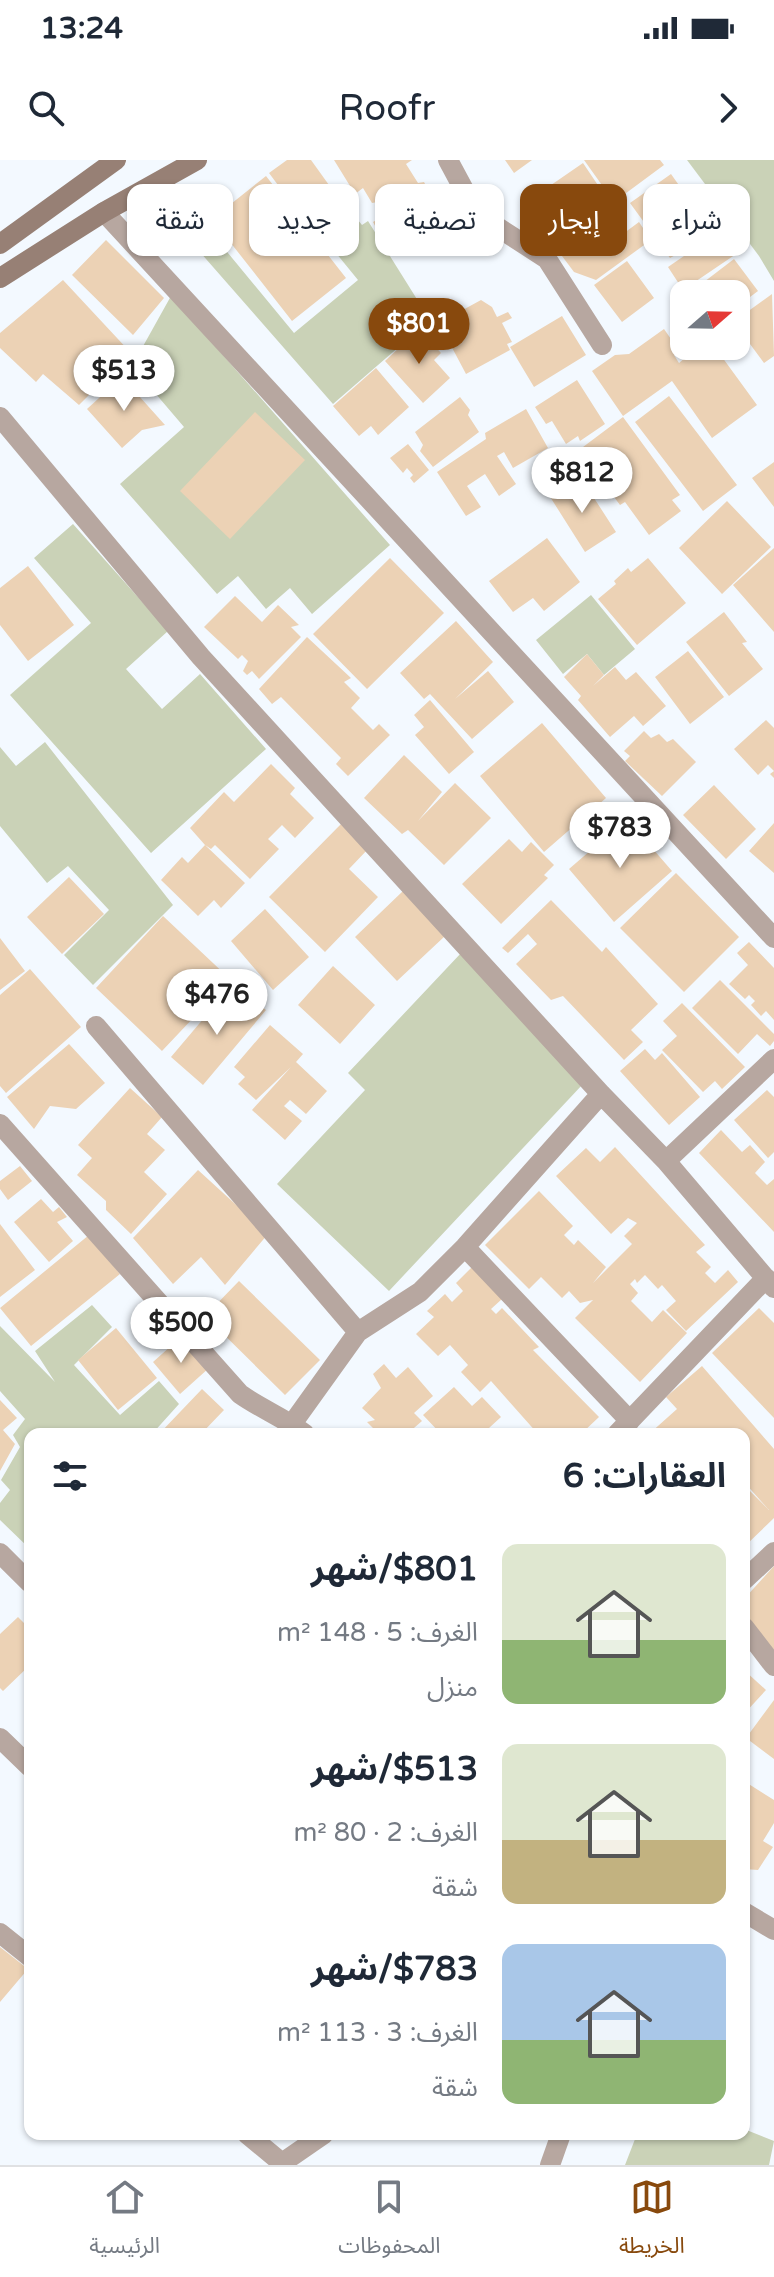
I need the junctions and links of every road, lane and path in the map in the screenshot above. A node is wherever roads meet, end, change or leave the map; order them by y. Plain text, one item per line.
1 (116, 160) edge
2 (197, 160) edge
3 (448, 160) edge
4 (104, 212) junction
5 (0, 244) edge
6 (0, 278) edge
7 (602, 345) dead end
8 (0, 417) edge
9 (774, 938) edge
10 (96, 1026) dead end
11 (774, 1059) edge
12 (601, 1094) junction
13 (0, 1124) edge
14 (666, 1161) junction
15 (465, 1247) junction
16 (770, 1283) edge
17 (358, 1332) junction
18 (297, 1428) edge
19 (300, 1428) edge
20 (624, 1428) edge
21 (774, 1552) edge
22 (4, 1564) edge
23 (750, 1574) edge
24 (24, 1579) edge
25 (750, 1635) edge
26 (774, 1666) edge
27 (0, 1738) edge
28 (24, 1761) edge
29 (750, 1916) edge
30 (774, 1930) edge
31 (0, 1933) edge
32 (24, 1952) edge
33 (254, 2140) edge
34 (315, 2140) edge
35 (559, 2140) edge
36 (281, 2164) edge
37 (550, 2165) edge

1 - 5 street
2 - 4 street
3 - 7 street
4 - 6 street
4 - 9 street
8 - 12 street
10 - 17 street
11 - 14 street
12 - 14 street
12 - 15 street
13 - 18 street
14 - 16 street
15 - 17 street
15 - 20 street
16 - 20 street
17 - 19 street
21 - 23 street
22 - 24 street
25 - 26 street
27 - 28 street
29 - 30 street
31 - 32 street
33 - 36 street
34 - 36 street
35 - 37 street

